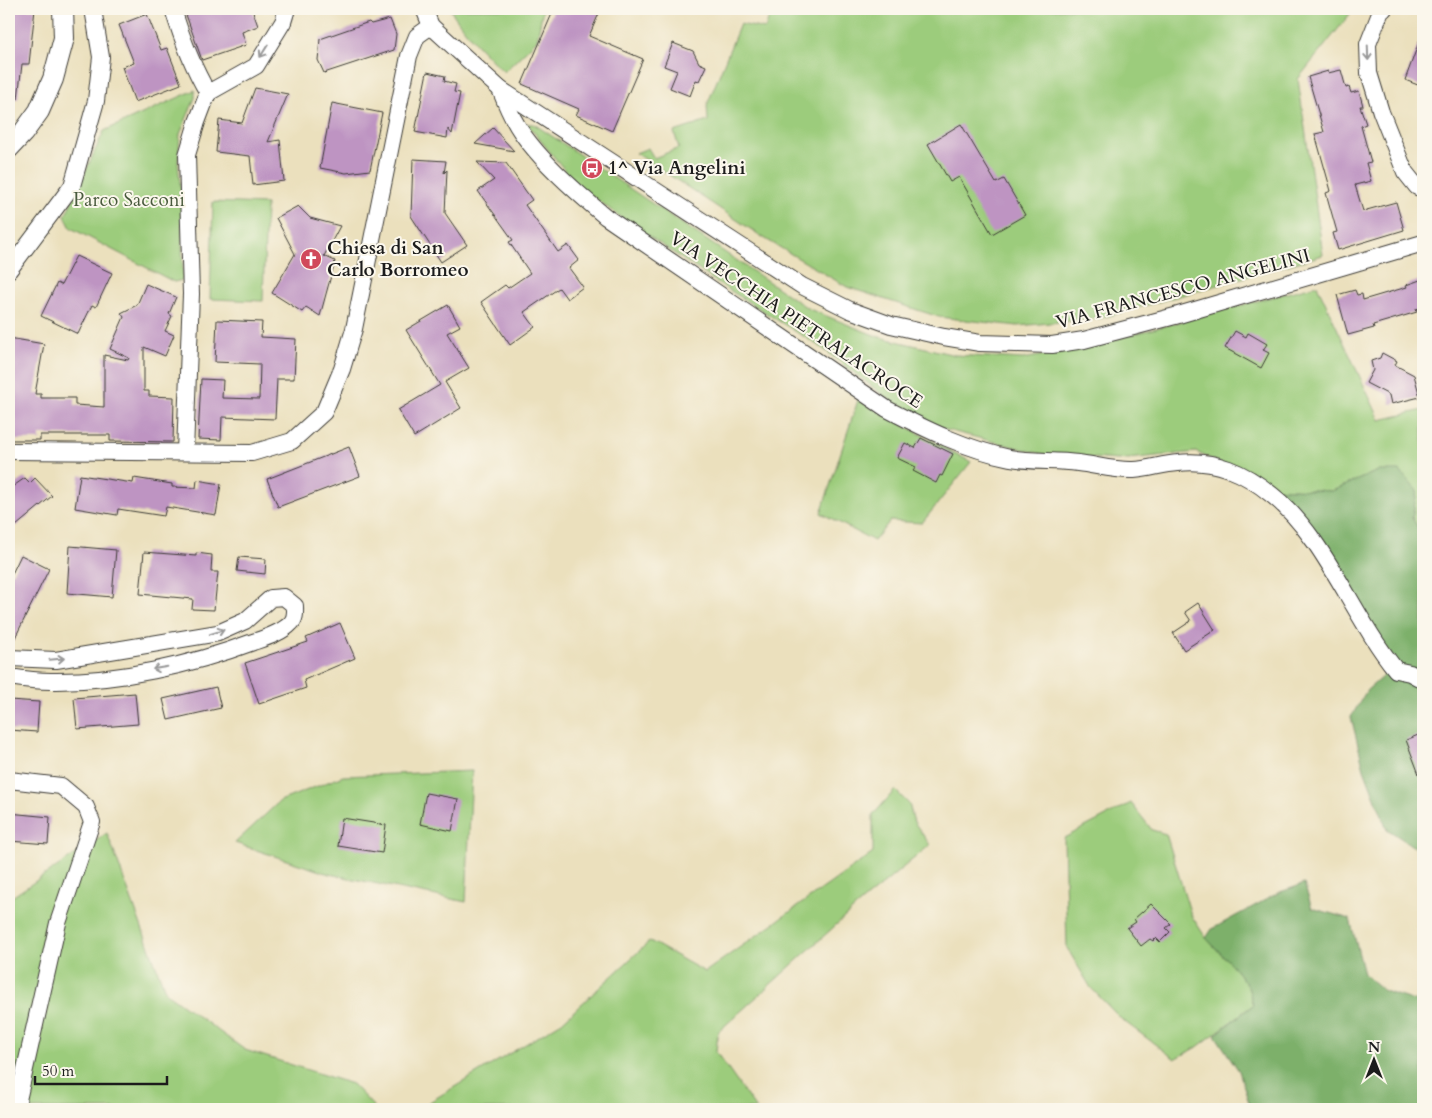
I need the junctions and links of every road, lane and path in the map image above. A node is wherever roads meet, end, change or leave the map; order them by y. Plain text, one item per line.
1 (63, 9) edge
2 (93, 9) edge
3 (173, 9) edge
4 (287, 9) edge
5 (424, 9) edge
6 (1384, 9) edge
7 (432, 26) junction
8 (500, 89) junction
9 (208, 92) junction
10 (9, 148) edge
11 (1423, 189) edge
12 (1423, 243) edge
13 (9, 270) edge
14 (9, 451) edge
15 (185, 452) junction
16 (9, 658) edge
17 (9, 677) edge
18 (1423, 680) edge
19 (9, 780) edge
20 (16, 1109) edge

1 - 10 street
2 - 13 street
3 - 9 street
4 -> 9 street
5 - 7 street, VIA FRANCESCO ANGELINI
6 -> 11 street
7 - 8 street, VIA FRANCESCO ANGELINI
7 - 15 street
8 - 12 street, VIA FRANCESCO ANGELINI
8 - 18 street, VIA VECCHIA PIETRALACROCE
9 - 15 street
14 - 15 street
16 -> 17 street
19 - 20 street

